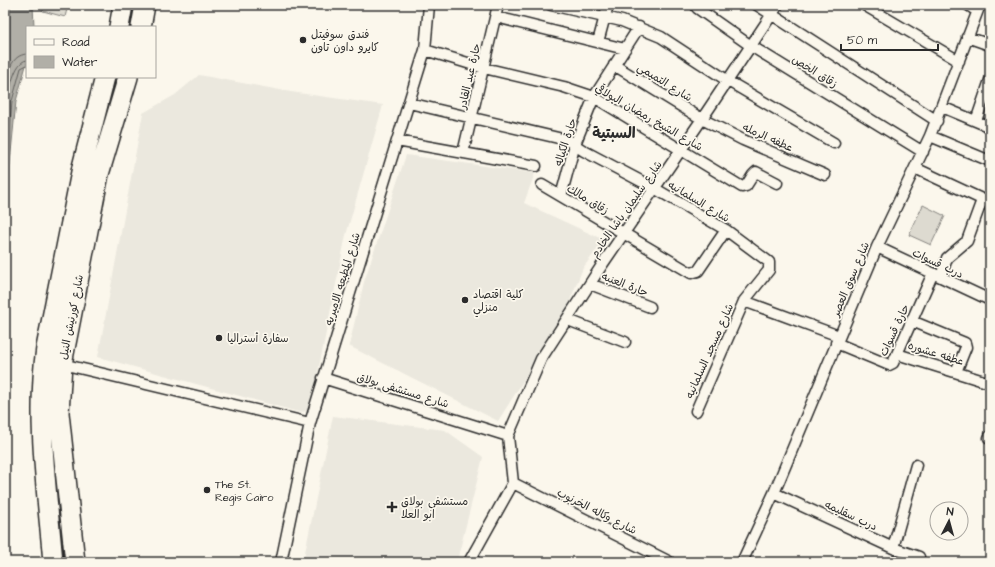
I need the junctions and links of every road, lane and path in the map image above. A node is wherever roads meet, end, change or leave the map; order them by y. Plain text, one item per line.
1 (123, 5) edge
2 (145, 5) edge
3 (429, 5) edge
4 (498, 5) edge
5 (551, 5) edge
6 (608, 5) edge
7 (757, 5) edge
8 (778, 5) edge
9 (864, 5) edge
10 (968, 5) edge
11 (987, 5) edge
12 (990, 6) edge
13 (697, 8) dead end
14 (979, 8) edge
15 (771, 16) junction
16 (496, 17) junction
17 (604, 17) junction
18 (119, 26) edge
19 (141, 26) edge
20 (639, 27) junction
21 (967, 37) junction
22 (598, 42) junction
23 (751, 46) junction
24 (990, 46) edge
25 (625, 49) junction
26 (425, 50) junction
27 (959, 61) junction
28 (614, 65) junction
29 (484, 68) junction
30 (105, 78) edge
31 (128, 78) edge
32 (728, 81) junction
33 (989, 84) edge
34 (594, 97) junction
35 (409, 103) junction
36 (942, 107) junction
37 (472, 117) junction
38 (702, 120) junction
39 (937, 121) junction
40 (976, 121) junction
41 (990, 127) edge
42 (930, 136) junction
43 (397, 141) junction
44 (834, 143) dead end
45 (576, 144) junction
46 (682, 149) junction
47 (923, 152) junction
48 (463, 153) junction
49 (990, 161) edge
50 (536, 166) dead end
51 (915, 168) junction
52 (825, 175) dead end
53 (777, 183) dead end
54 (542, 184) dead end
55 (654, 188) junction
56 (561, 196) junction
57 (986, 202) edge
58 (726, 230) junction
59 (623, 233) junction
60 (877, 247) junction
61 (937, 275) junction
62 (590, 284) junction
63 (990, 300) edge
64 (744, 301) junction
65 (650, 307) dead end
66 (568, 320) junction
67 (912, 320) junction
68 (838, 340) junction
69 (625, 342) dead end
70 (897, 354) junction
71 (62, 364) junction
72 (956, 372) junction
73 (323, 378) junction
74 (990, 382) edge
75 (696, 411) dead end
76 (310, 424) junction
77 (508, 436) junction
78 (916, 465) dead end
79 (513, 483) junction
80 (774, 493) junction
81 (893, 548) junction
82 (919, 557) dead end
83 (53, 562) edge
84 (75, 562) edge
85 (280, 562) edge
86 (469, 562) edge
87 (670, 562) edge
88 (742, 562) edge

1 - 18 highway
2 - 19 highway
3 - 26 street, شارع المطبعه الاميريه
4 - 16 street, حارة عبد القادر
5 - 17 street
6 - 17 street
7 - 15 street
8 - 15 street, شارع سليمان باشا الخادم
9 - 27 street
10 - 14 street
11 - 12 street
13 - 23 street, زقاق الخص
14 - 21 street, شارع سوق العصر
15 - 23 street, شارع سليمان باشا الخادم
15 - 39 street
16 - 22 street
16 - 29 street, حارة عبد القادر
17 - 20 street
17 - 22 street
20 - 25 street, حارة الكياله
20 - 32 street
21 - 24 street
21 - 27 street, شارع سوق العصر
22 - 25 street
23 - 32 street, شارع سليمان باشا الخادم
23 - 47 street, زقاق الخص
25 - 28 street, حارة الكياله
26 - 29 street, شارع الشيخ رمضان البولاقي
26 - 35 street, شارع المطبعه الاميريه
27 - 36 street, شارع سوق العصر
28 - 34 street, حارة الكياله
28 - 38 street, شارع التميمي
29 - 34 street, شارع الشيخ رمضان البولاقي
29 - 37 street, حارة عبد القادر
30 - 83 highway, شارع كورنيش النيل
31 - 71 highway, شارع كورنيش النيل
32 - 38 street, شارع سليمان باشا الخادم
32 - 44 street
33 - 40 street
34 - 45 street, حارة الكياله
34 - 46 street, شارع الشيخ رمضان البولاقي
35 - 37 street, شارع السلمانيه
35 - 43 street, شارع المطبعه الاميريه
36 - 39 street, شارع سوق العصر
36 - 40 street
37 - 45 street, شارع السلمانيه
37 - 48 street, حارة عبد القادر
38 - 46 street, شارع سليمان باشا الخادم
38 - 52 street, عطفه الرمله
39 - 42 street, شارع سوق العصر
40 - 41 street
42 - 47 street, شارع سوق العصر
42 - 49 street
43 - 48 street
43 - 73 street, شارع المطبعه الاميريه
45 - 55 street, شارع السلمانيه
45 - 56 street, حارة الكياله
46 - 53 street, شارع الشيخ رمضان البولاقي
46 - 55 street, شارع سليمان باشا الخادم
47 - 51 street, شارع سوق العصر
48 - 50 street
51 - 57 street
51 - 60 street, شارع سوق العصر
54 - 56 street, زقاق مالك
55 - 58 street, شارع السلمانيه
55 - 59 street, شارع سليمان باشا الخادم
56 - 59 street, زقاق مالك
57 - 61 street, حارة قسوات
58 - 59 street, زقاق مالك
58 - 64 street, شارع السلمانيه
59 - 62 street, شارع سليمان باشا الخادم
60 - 61 street, درب قسوات
60 - 68 street, شارع سوق العصر
61 - 63 street, درب قسوات
61 - 67 street, حارة قسوات
62 - 65 street, حارة العنبه
62 - 66 street, شارع سليمان باشا الخادم
64 - 68 street
64 - 75 street, شارع مسجد السلمانيه
66 - 69 street
66 - 77 street, شارع سليمان باشا الخادم
67 - 70 street, حارة قسوات
67 - 72 street
68 - 70 street, حارة قسوات
68 - 80 street, شارع سوق العصر
70 - 72 street, عطفه عشوره
71 - 76 street
71 - 84 highway, شارع كورنيش النيل
72 - 74 street, عطفه عشوره
73 - 76 street, شارع المطبعه الاميريه
73 - 77 street, شارع مستشفى بولاق
76 - 85 street, شارع المطبعه الاميريه
77 - 79 street, شارع سليمان باشا الخادم
78 - 81 street
79 - 86 street
79 - 87 street, شارع وكاله الخرنوب
80 - 81 street, درب سقليمه
80 - 88 street, شارع سوق العصر
81 - 82 street, درب سقليمه

